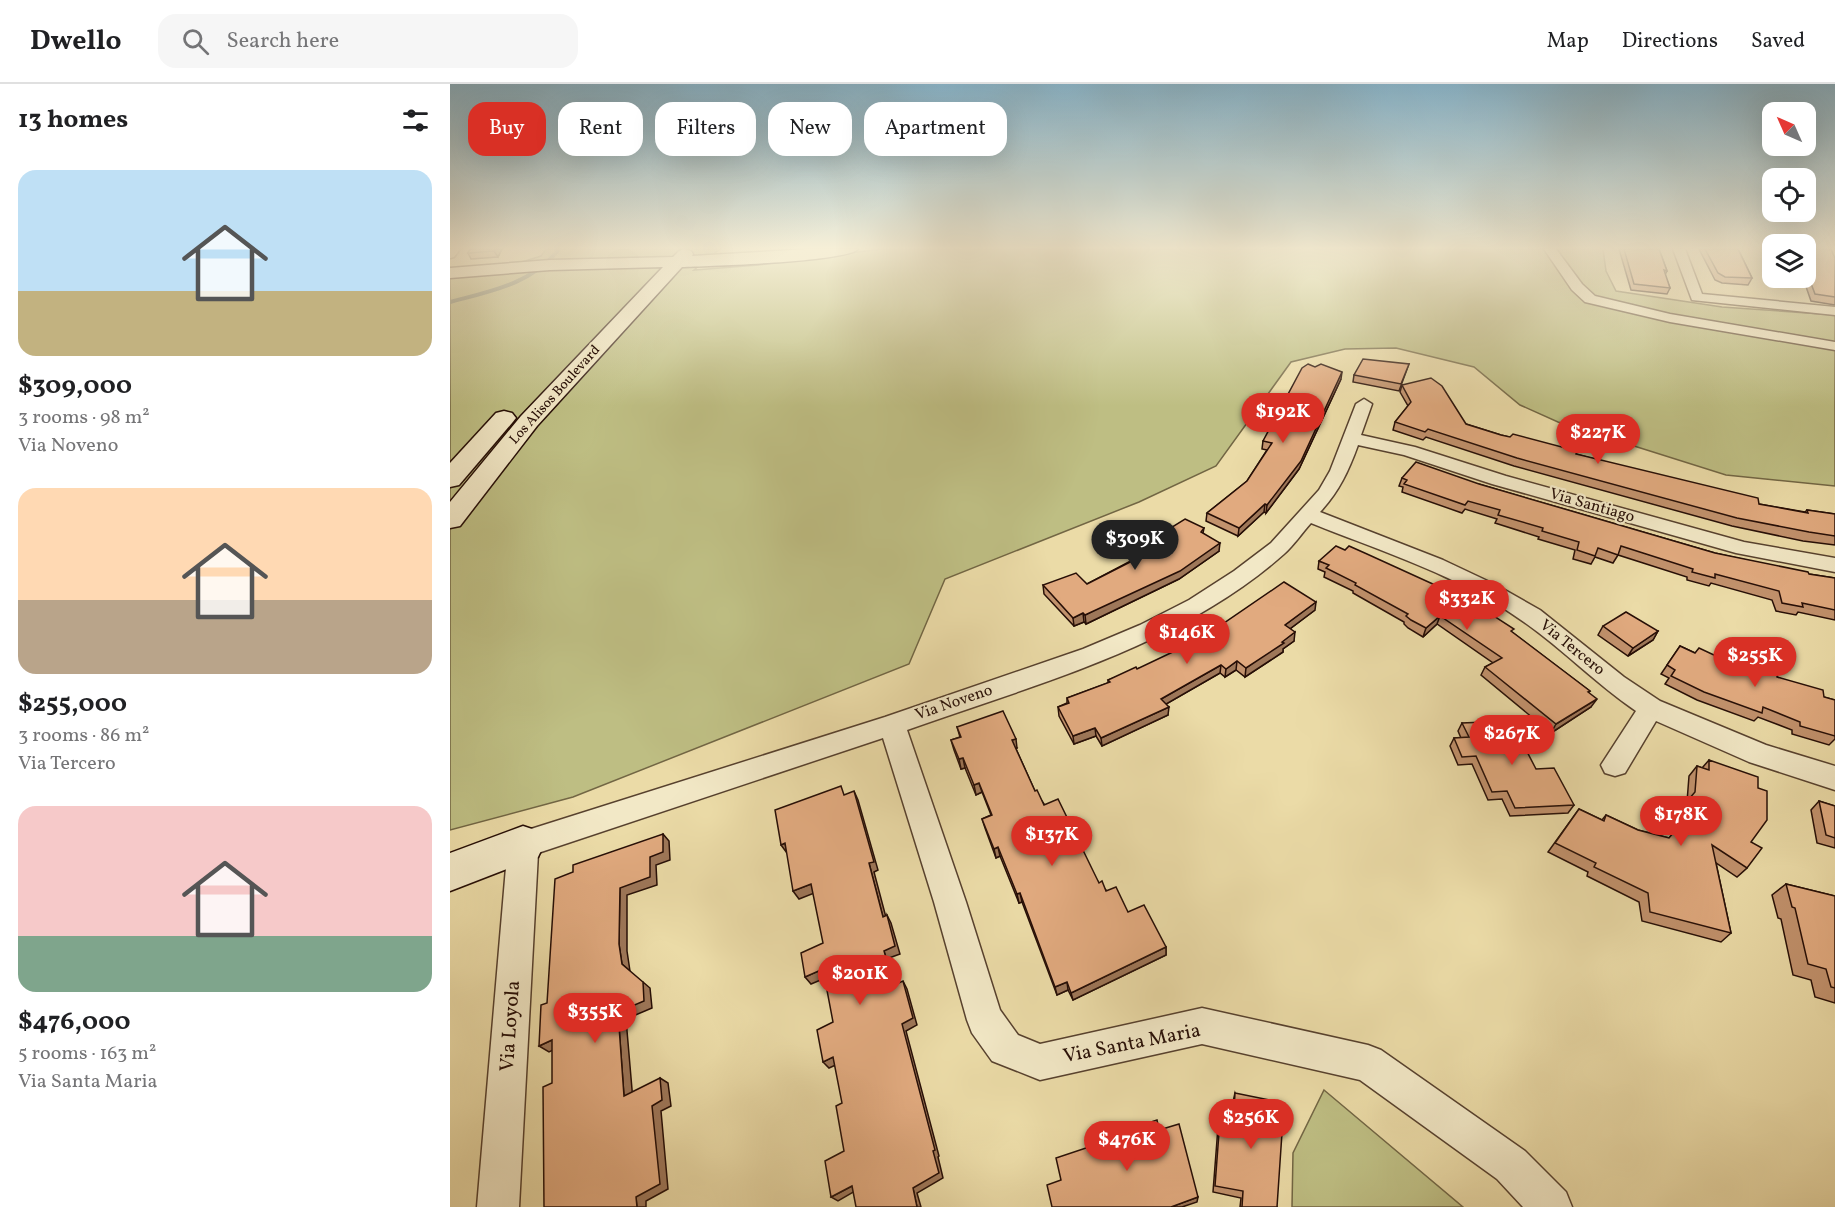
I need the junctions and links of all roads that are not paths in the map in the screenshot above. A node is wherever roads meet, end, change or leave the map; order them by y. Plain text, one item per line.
1 (624, 301) edge
2 (634, 301) edge
3 (1604, 301) edge
4 (1740, 301) edge
5 (1835, 311) edge
6 (1835, 346) edge
7 (546, 373) dead end
8 (1364, 404) dead end
9 (515, 405) dead end
10 (1352, 438) junction
11 (450, 479) edge
12 (1309, 515) junction
13 (450, 520) edge
14 (1835, 565) edge
15 (1651, 708) junction
16 (892, 724) junction
17 (1615, 765) dead end
18 (1835, 778) edge
19 (523, 844) junction
20 (450, 872) edge
21 (498, 1207) edge
22 (1551, 1207) edge

1 - 7 main road, Los Alisos Boulevard
2 - 13 main road, Los Alisos Boulevard
3 - 6 street
4 - 5 street
8 - 10 street, Via Noveno
9 - 11 main road, Los Alisos Boulevard
10 - 12 street, Via Noveno
10 - 14 street, Via Santiago
12 - 15 street, Via Tercero
12 - 16 street, Via Noveno
15 - 17 street
15 - 18 street, Via Tercero
16 - 19 street, Via Noveno
16 - 22 street, Via Santa Maria
19 - 20 main road, Via Noveno
19 - 21 street, Via Loyola

